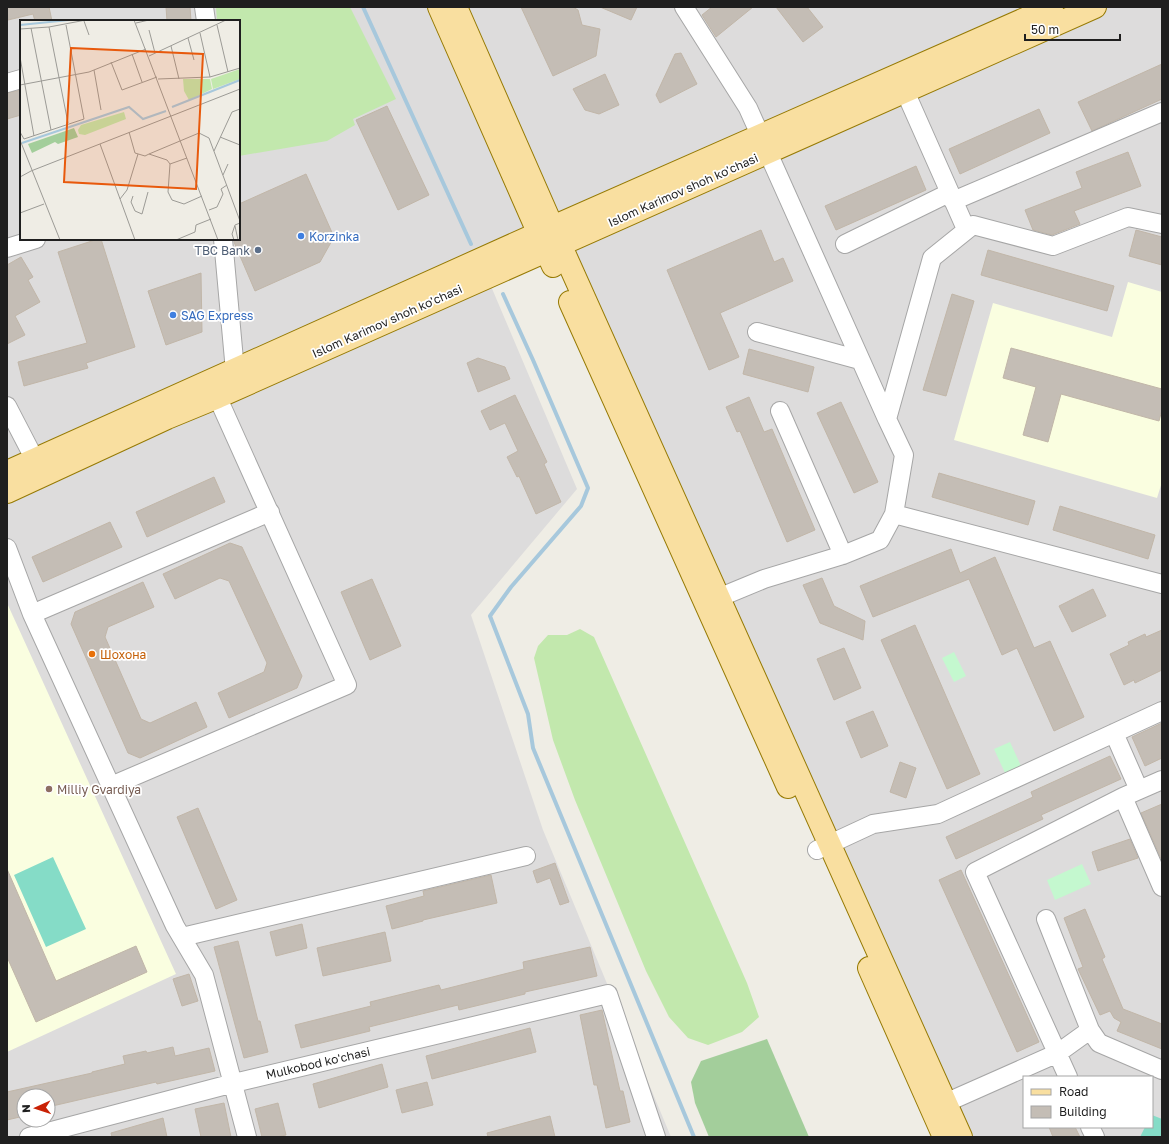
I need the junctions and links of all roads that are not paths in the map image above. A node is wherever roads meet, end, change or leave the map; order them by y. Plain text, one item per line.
1 (204, 7) edge
2 (439, 7) edge
3 (456, 7) edge
4 (684, 7) edge
5 (1052, 7) edge
6 (1095, 7) edge
7 (206, 20) edge
8 (20, 79) edge
9 (7, 83) edge
10 (902, 84) junction
11 (1162, 112) edge
12 (764, 144) junction
13 (951, 197) junction
14 (1162, 224) edge
15 (966, 229) junction
16 (550, 239) junction
17 (33, 240) edge
18 (223, 240) edge
19 (845, 244) dead end
20 (7, 248) edge
21 (757, 332) dead end
22 (860, 360) junction
23 (235, 371) junction
24 (215, 390) junction
25 (8, 411) edge
26 (780, 411) dead end
27 (887, 419) junction
28 (35, 460) junction
29 (7, 472) edge
30 (7, 492) edge
31 (270, 512) junction
32 (894, 514) junction
33 (7, 548) edge
34 (843, 555) junction
35 (1162, 584) edge
36 (712, 600) junction
37 (32, 614) junction
38 (1162, 711) edge
39 (1114, 733) junction
40 (1162, 780) edge
41 (111, 786) junction
42 (1131, 793) junction
43 (823, 847) junction
44 (526, 856) dead end
45 (1162, 887) edge
46 (1046, 919) dead end
47 (182, 937) junction
48 (1090, 1030) junction
49 (1058, 1053) junction
50 (1162, 1070) edge
51 (1068, 1076) edge
52 (234, 1083) junction
53 (939, 1106) junction
54 (1090, 1128) edge
55 (29, 1137) edge
56 (247, 1137) edge
57 (656, 1137) edge
58 (944, 1137) edge
59 (962, 1137) edge
60 (1095, 1137) edge

1 - 7 street
2 - 16 main road
3 - 16 main road
4 - 12 street
5 - 10 main road, Islom Karimov shoh ko'chasi
6 - 10 main road, Islom Karimov shoh ko'chasi
8 - 9 street
10 - 12 main road, Islom Karimov shoh ko'chasi
10 - 13 street
11 - 13 street
12 - 16 main road, Islom Karimov shoh ko'chasi
12 - 22 street, Islom Karimov shoh ko'chasi
13 - 15 street
13 - 19 street
14 - 15 street
15 - 27 street
16 - 23 main road, Islom Karimov shoh ko'chasi
16 - 24 main road, Islom Karimov shoh ko'chasi
16 - 36 main road
17 - 20 street
18 - 23 street
21 - 22 street
22 - 27 street, Islom Karimov shoh ko'chasi
23 - 24 main road, Islom Karimov shoh ko'chasi
24 - 28 main road, Islom Karimov shoh ko'chasi
24 - 30 main road, Islom Karimov shoh ko'chasi
24 - 31 street
25 - 28 street
26 - 34 street
27 - 32 street, Islom Karimov shoh ko'chasi
28 - 29 main road, Islom Karimov shoh ko'chasi
31 - 37 street
31 - 41 street
32 - 34 street, Islom Karimov shoh ko'chasi
32 - 35 street
33 - 37 street
34 - 36 street, Islom Karimov shoh ko'chasi
36 - 43 main road
37 - 41 street
38 - 39 street
39 - 42 street
39 - 43 street
40 - 42 street
41 - 47 street
42 - 45 street
42 - 49 street
43 - 53 main road
44 - 47 street
46 - 48 street
47 - 52 street
48 - 49 street
48 - 50 street
49 - 51 street
49 - 53 street
52 - 55 street, Mulkobod ko'chasi
52 - 56 street
52 - 57 street, Mulkobod ko'chasi
53 - 58 main road
53 - 59 main road
54 - 60 street

